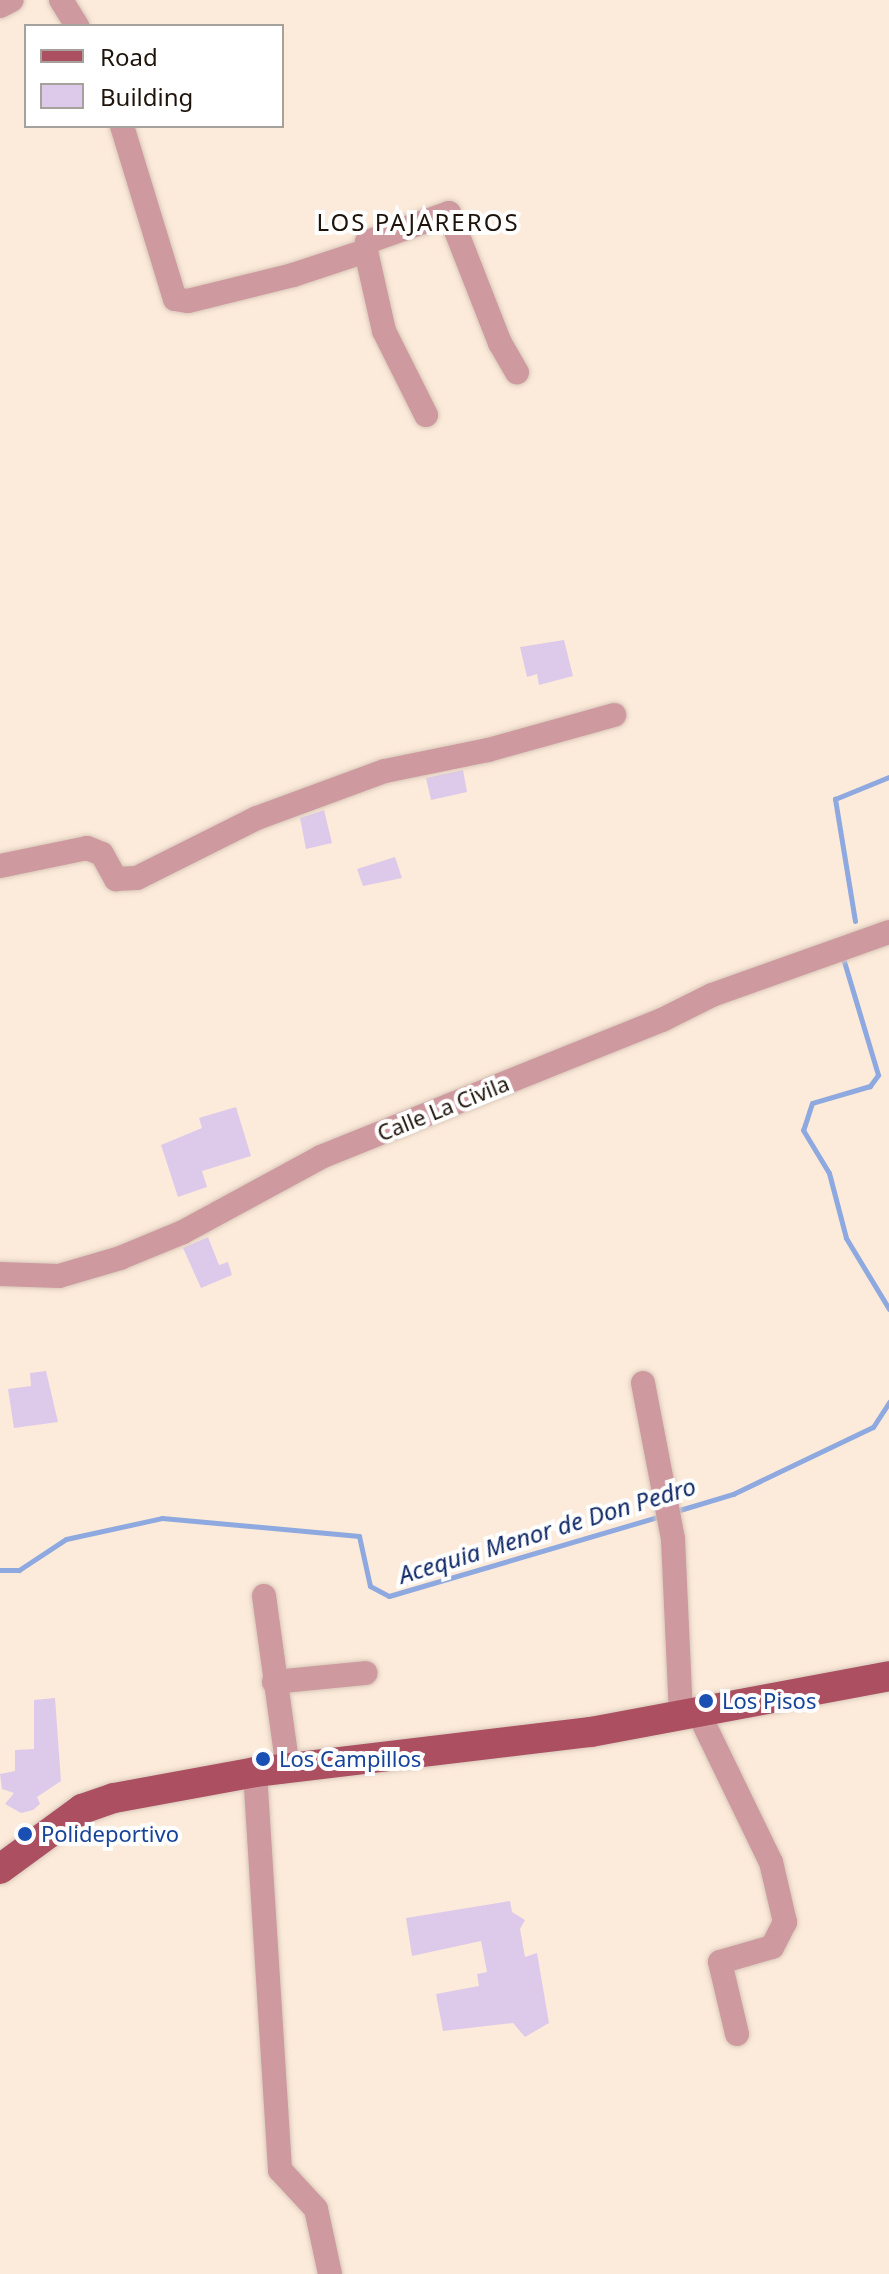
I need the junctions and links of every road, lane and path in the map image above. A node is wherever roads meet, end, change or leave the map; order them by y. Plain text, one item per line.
1 (12, 0) edge
2 (61, 0) edge
3 (0, 6) edge
4 (76, 24) edge
5 (123, 128) edge
6 (366, 251) junction
7 (517, 372) dead end
8 (426, 415) dead end
9 (614, 715) dead end
10 (0, 866) edge
11 (889, 932) edge
12 (0, 1274) edge
13 (643, 1383) dead end
14 (264, 1596) dead end
15 (366, 1673) dead end
16 (889, 1676) edge
17 (274, 1682) junction
18 (690, 1715) junction
19 (288, 1768) junction
20 (255, 1772) junction
21 (0, 1869) edge
22 (737, 2034) dead end
23 (330, 2274) edge

1 - 3 street
2 - 4 street
5 - 6 street
6 - 7 street
6 - 8 street
9 - 10 street
11 - 12 street, Calle La Civila
13 - 18 street
14 - 17 street
15 - 17 street
16 - 18 main road
17 - 19 street
18 - 19 main road
18 - 22 street
19 - 20 main road
20 - 21 main road
20 - 23 street

